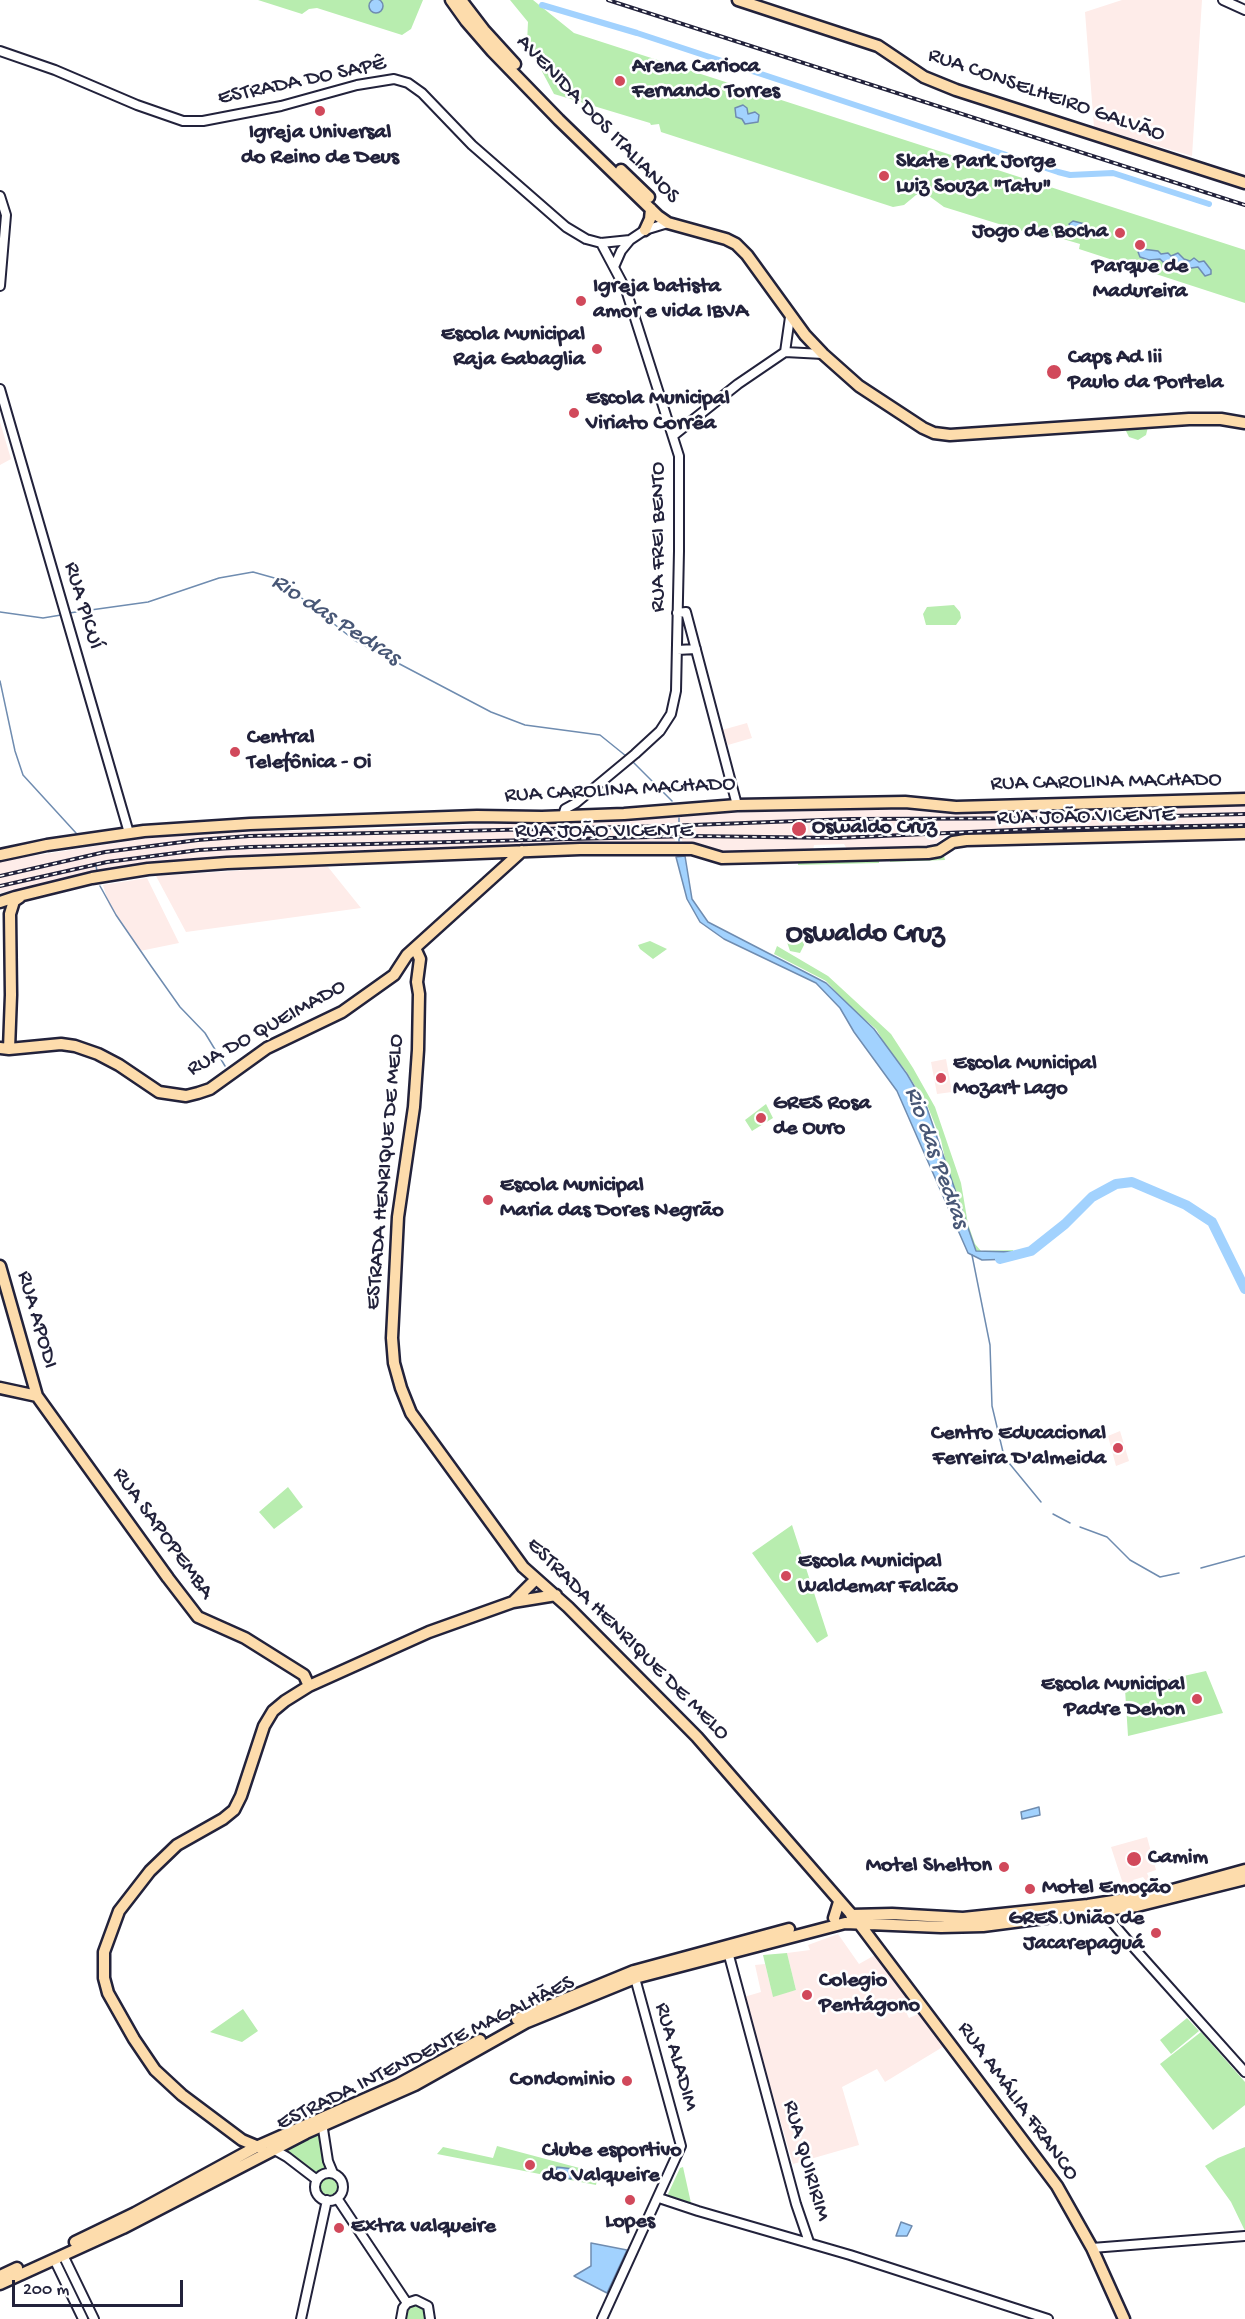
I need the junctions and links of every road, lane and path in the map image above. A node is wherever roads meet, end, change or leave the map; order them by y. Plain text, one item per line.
1 (451, 0) edge
2 (461, 0) edge
3 (738, 0) edge
4 (1223, 0) edge
5 (1245, 10) edge
6 (495, 48) junction
7 (0, 51) edge
8 (1245, 183) edge
9 (0, 196) edge
10 (651, 209) junction
11 (668, 223) junction
12 (645, 230) junction
13 (630, 240) junction
14 (601, 243) junction
15 (614, 267) junction
16 (0, 286) edge
17 (790, 316) junction
18 (785, 352) junction
19 (824, 354) junction
20 (0, 389) edge
21 (1245, 423) edge
22 (674, 435) junction
23 (677, 613) junction
24 (696, 649) junction
25 (677, 651) junction
26 (1245, 799) edge
27 (737, 805) junction
28 (570, 812) junction
29 (129, 833) junction
30 (1245, 833) edge
31 (522, 850) junction
32 (506, 852) junction
33 (0, 855) edge
34 (496, 875) junction
35 (22, 895) junction
36 (0, 903) edge
37 (10, 914) junction
38 (415, 948) junction
39 (394, 975) junction
40 (417, 982) junction
41 (5, 1048) edge
42 (0, 1266) edge
43 (0, 1388) edge
44 (36, 1390) junction
45 (536, 1579) junction
46 (556, 1595) junction
47 (513, 1602) junction
48 (309, 1686) junction
49 (1245, 1870) edge
50 (1245, 1879) edge
51 (839, 1902) junction
52 (1108, 1910) junction
53 (834, 1918) junction
54 (855, 1918) junction
55 (884, 1924) junction
56 (876, 1945) junction
57 (728, 1952) junction
58 (635, 1978) junction
59 (1245, 2072) edge
60 (317, 2123) junction
61 (256, 2147) junction
62 (273, 2149) junction
63 (333, 2173) junction
64 (317, 2180) junction
65 (337, 2198) junction
66 (659, 2198) junction
67 (327, 2200) junction
68 (1245, 2236) edge
69 (809, 2242) junction
70 (1092, 2248) junction
71 (59, 2257) junction
72 (0, 2276) edge
73 (0, 2284) edge
74 (407, 2303) junction
75 (83, 2319) edge
76 (94, 2319) edge
77 (301, 2319) edge
78 (401, 2319) edge
79 (430, 2319) edge
80 (602, 2319) edge
81 (1048, 2319) edge
82 (1124, 2319) edge

1 - 6 main road, AVENIDA DOS ITALIANOS
2 - 6 main road, AVENIDA DOS ITALIANOS
3 - 8 main road, RUA CONSELHEIRO GALVÃO
4 - 5 street
6 - 10 main road, AVENIDA DOS ITALIANOS
6 - 11 main road, AVENIDA DOS ITALIANOS
7 - 14 street, ESTRADA DO SAPÊ
9 - 16 street
10 - 11 main road, AVENIDA DOS ITALIANOS
10 - 12 main road
11 - 12 street, ESTRADA DO SAPÊ
11 - 17 main road
12 - 13 street, ESTRADA DO SAPÊ
13 - 14 street, ESTRADA DO SAPÊ
13 - 15 street
14 - 15 street, RUA FREI BENTO
15 - 22 street, RUA FREI BENTO
17 - 18 street
17 - 19 main road
18 - 19 street
18 - 22 street
19 - 21 main road
20 - 29 street, RUA PICUÍ
22 - 23 street, RUA FREI BENTO
23 - 24 street
23 - 25 street, RUA FREI BENTO
24 - 25 street
24 - 27 street
25 - 28 street, RUA FREI BENTO
26 - 27 main road, RUA CAROLINA MACHADO
27 - 28 main road, RUA CAROLINA MACHADO
28 - 29 main road, RUA CAROLINA MACHADO
29 - 33 main road, RUA CAROLINA MACHADO
30 - 31 main road, RUA JOÃO VICENTE
31 - 32 main road, RUA JOÃO VICENTE
31 - 34 main road
32 - 34 main road
32 - 35 main road, RUA JOÃO VICENTE
34 - 38 main road, RUA DO QUEIMADO
35 - 36 main road, RUA JOÃO VICENTE
35 - 37 main road
36 - 37 main road
37 - 41 main road
38 - 39 main road, RUA DO QUEIMADO
38 - 40 main road, ESTRADA HENRIQUE DE MELO
39 - 40 main road
39 - 41 main road, RUA DO QUEIMADO
40 - 45 main road, ESTRADA HENRIQUE DE MELO
42 - 44 main road, RUA APODI
43 - 44 main road
44 - 48 main road, RUA SAPOPEMBA
45 - 46 main road, ESTRADA HENRIQUE DE MELO
45 - 47 main road
46 - 47 main road
46 - 51 main road, ESTRADA HENRIQUE DE MELO
47 - 48 main road
48 - 61 main road
49 - 54 main road, ESTRADA INTENDENTE MAGALHÃES
50 - 52 main road, ESTRADA INTENDENTE MAGALHÃES
51 - 53 main road
51 - 54 main road, ESTRADA HENRIQUE DE MELO
52 - 55 main road, ESTRADA INTENDENTE MAGALHÃES
52 - 59 street
53 - 54 main road, ESTRADA INTENDENTE MAGALHÃES
53 - 60 main road, ESTRADA INTENDENTE MAGALHÃES
54 - 55 main road, ESTRADA INTENDENTE MAGALHÃES
54 - 56 main road, RUA AMÁLIA FRANCO
54 - 57 main road, ESTRADA INTENDENTE MAGALHÃES
55 - 56 main road
56 - 70 main road, RUA AMÁLIA FRANCO
57 - 58 main road, ESTRADA INTENDENTE MAGALHÃES
57 - 69 street, RUA QUIRIRIM
58 - 60 main road, ESTRADA INTENDENTE MAGALHÃES
58 - 66 street, RUA ALADIM
60 - 61 main road, ESTRADA INTENDENTE MAGALHÃES
60 - 62 main road, ESTRADA INTENDENTE MAGALHÃES
60 - 63 street
61 - 62 main road
61 - 72 main road, ESTRADA INTENDENTE MAGALHÃES
62 - 64 street
62 - 71 main road, ESTRADA INTENDENTE MAGALHÃES
63 - 64 street
63 - 65 street
64 - 67 street
65 - 67 street
65 - 74 street
66 - 69 street
66 - 80 street
67 - 77 street
68 - 70 street
69 - 81 street, RUA QUIRIRIM
70 - 82 main road, RUA AMÁLIA FRANCO
71 - 73 main road, ESTRADA INTENDENTE MAGALHÃES
71 - 75 street
71 - 76 street
74 - 78 street
74 - 79 street

